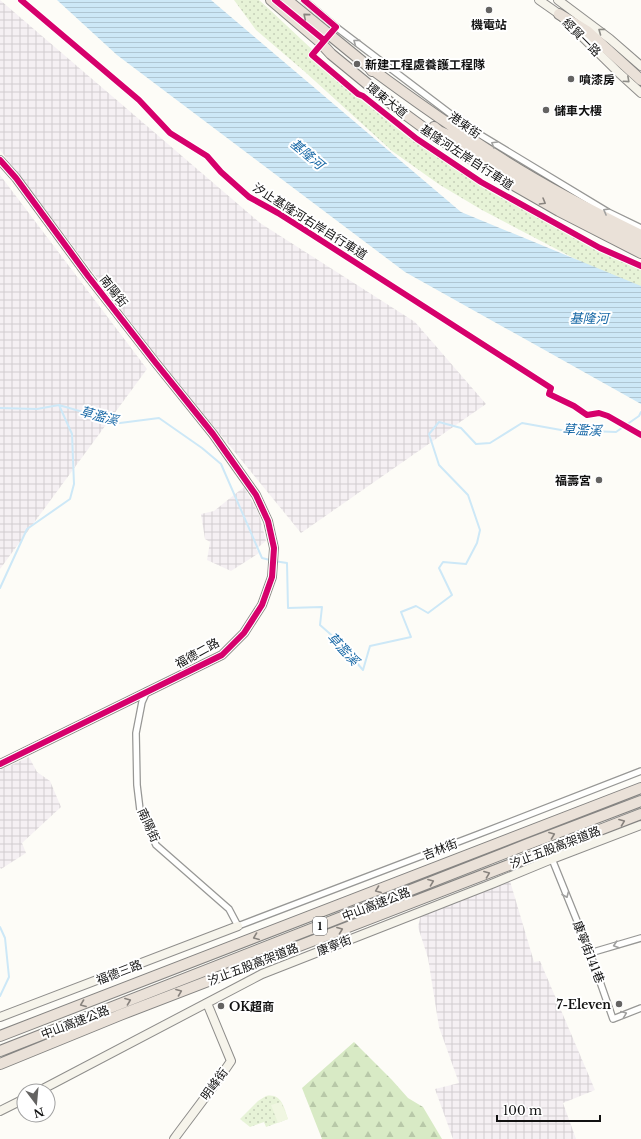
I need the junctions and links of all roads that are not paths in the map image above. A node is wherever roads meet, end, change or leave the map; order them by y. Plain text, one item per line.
1 (271, 0) edge
2 (287, 0) edge
3 (304, 0) edge
4 (539, 0) edge
5 (558, 0) edge
6 (559, 14) junction
7 (319, 41) junction
8 (641, 66) edge
9 (369, 67) junction
10 (641, 80) edge
11 (641, 93) edge
12 (450, 136) junction
13 (0, 160) edge
14 (641, 228) edge
15 (641, 235) edge
16 (641, 244) edge
17 (641, 253) edge
18 (213, 434) joint
19 (147, 691) junction
20 (0, 764) edge
21 (641, 771) edge
22 (641, 785) edge
23 (641, 788) edge
24 (641, 801) edge
25 (641, 814) edge
26 (571, 816) junction
27 (641, 825) edge
28 (552, 859) junction
29 (238, 926) junction
30 (641, 938) edge
31 (590, 953) junction
32 (207, 1003) junction
33 (641, 1008) edge
34 (0, 1017) edge
35 (0, 1036) edge
36 (0, 1051) edge
37 (0, 1064) edge
38 (54, 1083) edge
39 (16, 1103) edge
40 (0, 1111) edge
41 (174, 1139) edge

1 - 7 highway, 環東大道
9 -> 2 highway
14 -> 3 street, 港東街
4 - 6 street, 經貿一路
8 -> 5 street, 經貿一路
6 - 10 highway
6 -> 11 street, 經貿一路
7 - 12 highway
7 -> 17 highway, 環東大道
9 - 12 highway
9 - 15 highway, 環東大道
12 - 16 highway
13 - 18 street, 南陽街
18 - 19 street, 福德二路
19 - 20 street, 福德二路
19 - 29 street, 南陽街
21 - 29 street, 吉林街
22 - 26 highway, 汐止五股高架道路 / 1
23 - 26 highway, 中山高速公路 / 1
36 -> 24 highway, 中山高速公路 / 1
37 -> 25 highway, 汐止五股高架道路 / 1
26 -> 35 highway, 中山高速公路 / 1
27 - 28 street, 康寧街
28 -> 31 street, 康寧街141巷
28 - 32 street, 康寧街
29 - 34 street, 福德三路
30 -> 31 street
31 -> 33 street, 康寧街141巷
32 - 38 street, 康寧街
32 - 41 street, 明峰街
39 - 40 street

